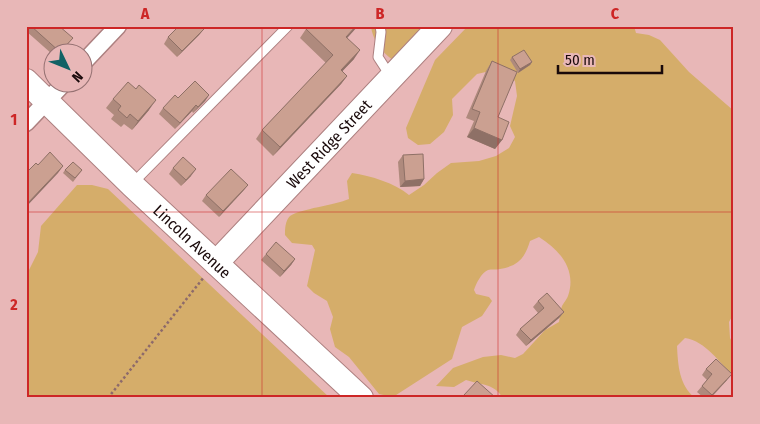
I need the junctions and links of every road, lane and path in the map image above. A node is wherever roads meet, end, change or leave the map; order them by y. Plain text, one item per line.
1 (118, 26) edge
2 (288, 26) edge
3 (380, 26) edge
4 (440, 26) edge
5 (92, 53) edge
6 (392, 78) junction
7 (26, 81) edge
8 (56, 92) edge
9 (48, 102) junction
10 (26, 123) edge
11 (132, 184) junction
12 (216, 263) junction
13 (108, 398) edge
14 (361, 398) edge

1 - 5 street
2 - 11 lane
3 - 6 lane
4 - 6 street, West Ridge Street
6 - 12 street, West Ridge Street
7 - 9 street, Lincoln Avenue
8 - 9 street
9 - 10 street
9 - 11 street, Lincoln Avenue
11 - 12 street, Lincoln Avenue
12 - 13 path
12 - 14 street, Lincoln Avenue

